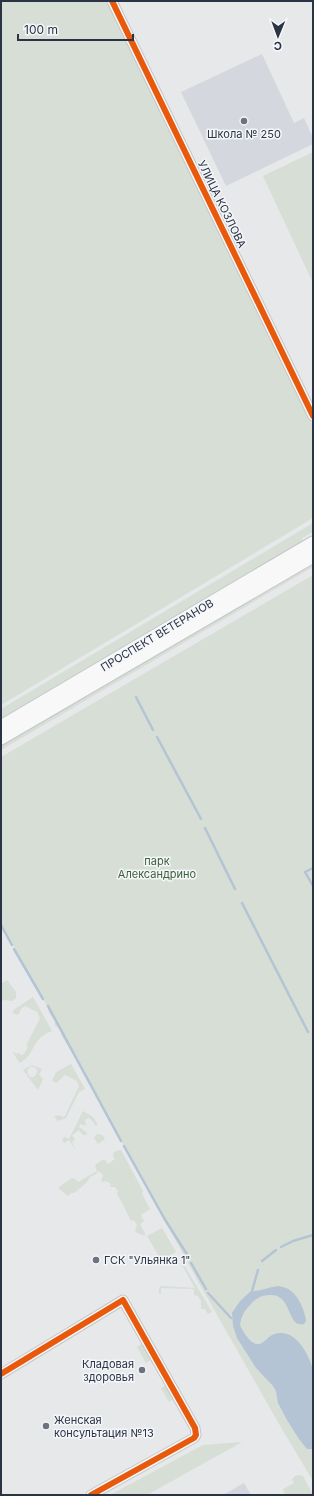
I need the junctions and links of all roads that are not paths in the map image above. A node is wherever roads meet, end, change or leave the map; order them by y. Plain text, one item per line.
1 (112, 1) edge
2 (313, 416) edge
3 (313, 543) edge
4 (313, 556) edge
5 (1, 727) edge
6 (1, 738) edge
7 (1, 1374) edge
8 (91, 1495) edge

1 - 2 street, УЛИЦА КОЗЛОВА
3 - 5 main road, ПРОСПЕКТ ВЕТЕРАНОВ
4 - 6 main road, ПРОСПЕКТ ВЕТЕРАНОВ
7 - 8 street

